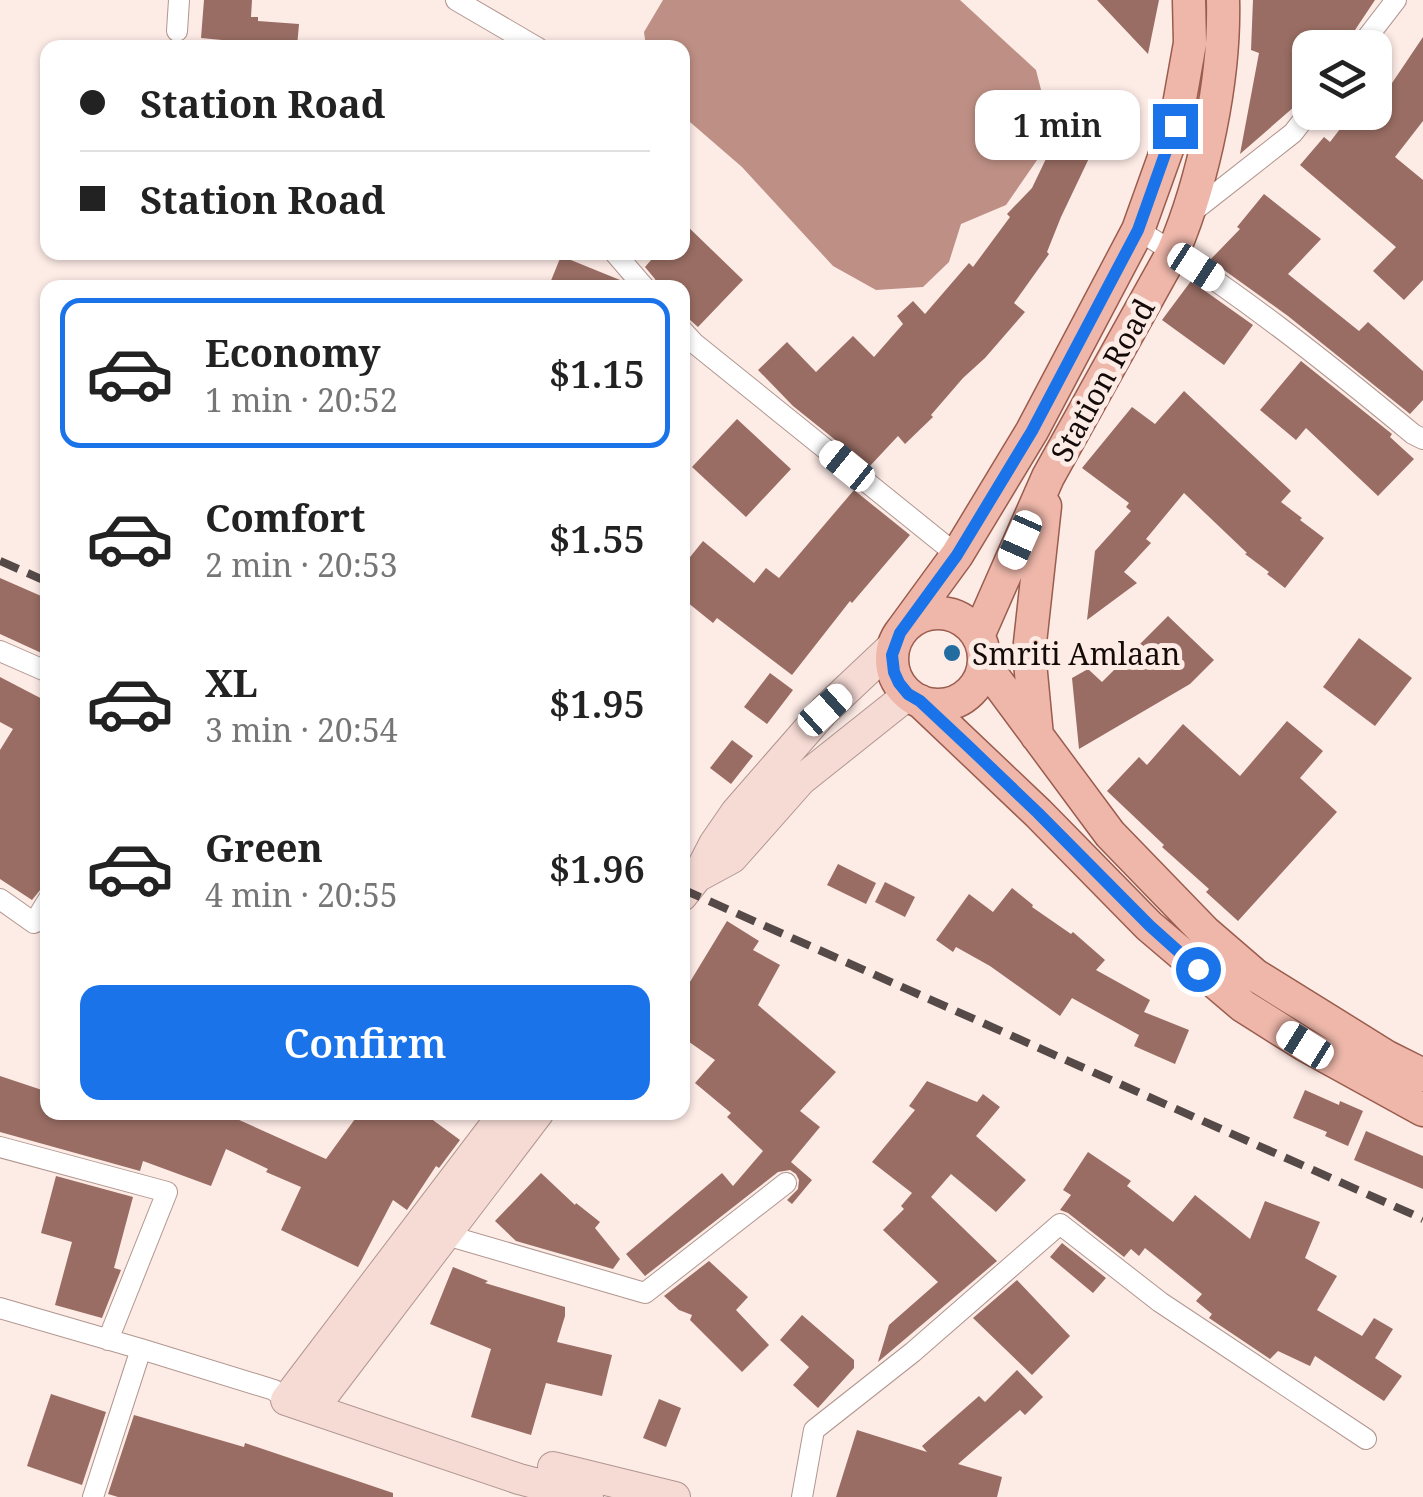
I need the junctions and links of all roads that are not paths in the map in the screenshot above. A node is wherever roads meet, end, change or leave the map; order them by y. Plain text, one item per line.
1 (179, 0) edge
2 (456, 0) edge
3 (1190, 0) edge
4 (1223, 0) edge
5 (1396, 0) edge
6 (1373, 30) edge
7 (176, 31) dead end
8 (524, 40) edge
9 (1295, 130) edge
10 (1190, 214) junction
11 (1138, 230) junction
12 (1173, 252) junction
13 (621, 260) edge
14 (637, 280) edge
15 (690, 339) edge
16 (1423, 438) edge
17 (1048, 477) junction
18 (957, 555) junction
19 (897, 639) junction
20 (981, 650) junction
21 (0, 651) edge
22 (40, 668) edge
23 (914, 698) junction
24 (1038, 740) junction
25 (690, 886) edge
26 (0, 899) edge
27 (40, 913) edge
28 (1423, 1074) edge
29 (1423, 1110) edge
30 (499, 1120) edge
31 (533, 1120) edge
32 (0, 1147) edge
33 (786, 1183) dead end
34 (446, 1235) junction
35 (0, 1308) edge
36 (108, 1340) junction
37 (141, 1348) junction
38 (299, 1396) junction
39 (1366, 1439) dead end
40 (93, 1497) edge
41 (588, 1497) edge
42 (675, 1497) edge
43 (802, 1497) edge

1 - 7 street
2 - 8 street
3 - 11 main road, Station Road
4 - 10 main road, Station Road
5 - 6 street
9 - 10 street
10 - 12 main road, Station Road
11 - 12 street
11 - 18 main road, Station Road
12 - 16 street
12 - 17 main road, Station Road
13 - 14 street
15 - 18 street
17 - 20 main road, Station Road
17 - 24 main road
18 - 19 main road, Station Road
19 - 20 main road
19 - 23 main road
19 - 25 main road
20 - 23 main road
20 - 24 main road
21 - 22 street
23 - 25 main road
23 - 29 main road
24 - 28 main road
26 - 27 street
30 - 38 main road
31 - 34 main road
32 - 36 street
33 - 34 street
34 - 38 main road
35 - 36 street
36 - 37 street
37 - 38 street
37 - 40 street
38 - 41 main road
38 - 42 main road
39 - 43 street

